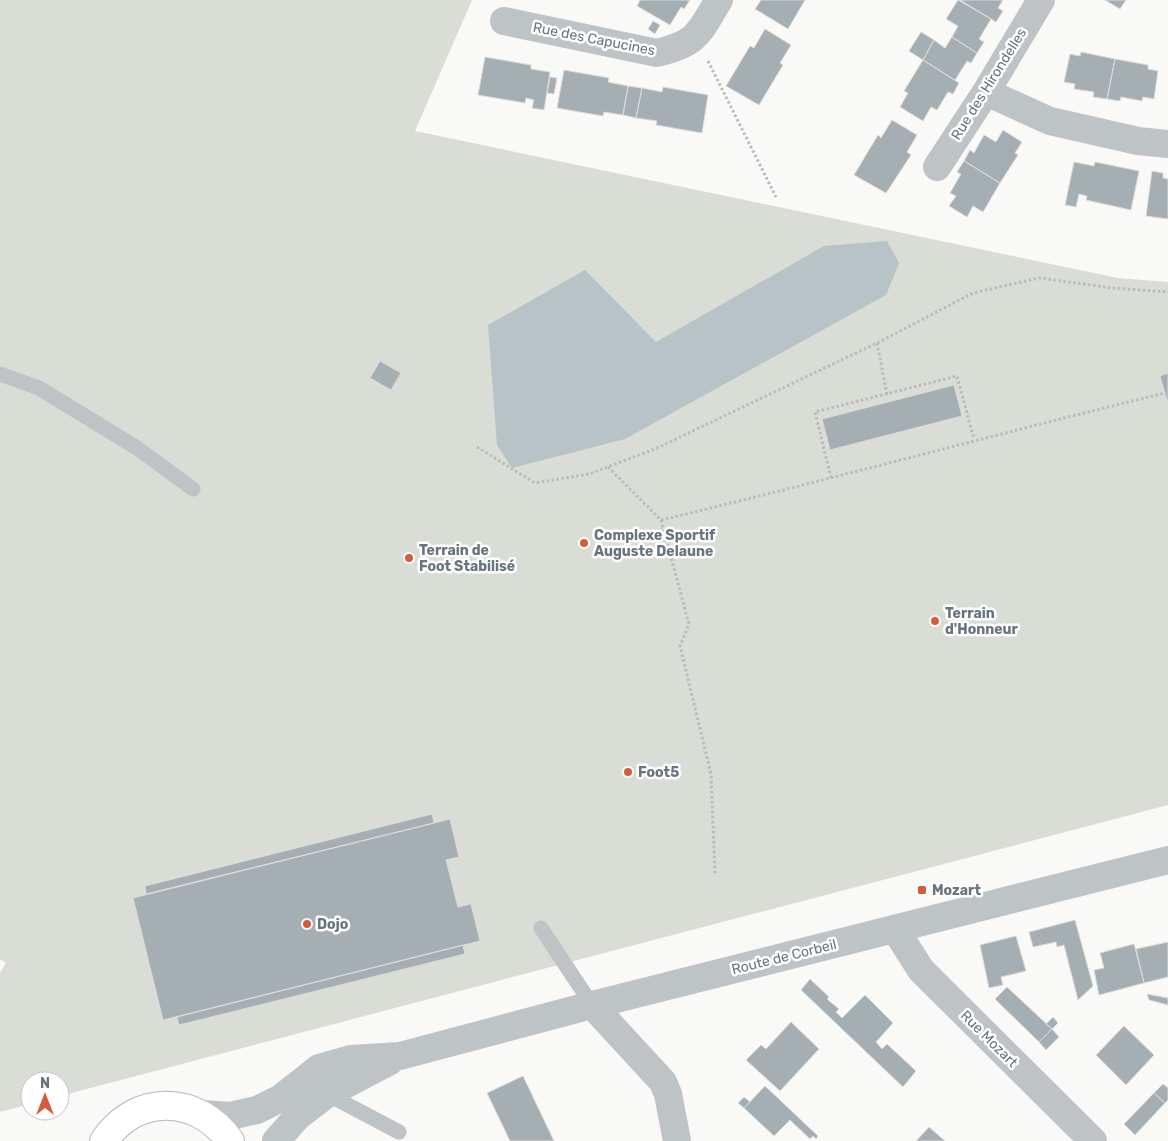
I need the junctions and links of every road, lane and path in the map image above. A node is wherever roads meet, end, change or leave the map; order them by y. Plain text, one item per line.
1 (719, 0) edge
2 (1040, 0) edge
3 (504, 21) dead end
4 (696, 38) junction
5 (986, 92) junction
6 (1168, 144) edge
7 (937, 167) dead end
8 (776, 197) dead end
9 (1168, 292) edge
10 (877, 343) junction
11 (0, 374) edge
12 (1165, 393) dead end
13 (887, 394) junction
14 (974, 439) junction
15 (476, 447) dead end
16 (608, 467) junction
17 (831, 478) junction
18 (193, 488) dead end
19 (661, 520) junction
20 (1168, 860) edge
21 (715, 874) dead end
22 (541, 928) dead end
23 (894, 929) junction
24 (592, 1005) junction
25 (400, 1056) junction
26 (327, 1094) junction
27 (203, 1114) junction
28 (399, 1132) dead end
29 (101, 1140) edge
30 (230, 1141) edge
31 (276, 1141) edge
32 (677, 1141) edge
33 (1093, 1141) edge

1 - 4 street
2 - 5 street, Rue des Hirondelles
3 - 4 street, Rue des Capucines
4 - 8 path
5 - 6 street
5 - 7 street, Rue des Hirondelles
9 - 10 path
10 - 13 path
10 - 16 path
11 - 18 lane
12 - 14 path
13 - 14 path
13 - 17 path
14 - 17 path
15 - 16 path
16 - 19 path
17 - 19 path
19 - 21 path
20 - 23 street, Route de Corbeil
22 - 24 lane
23 - 24 street, Route de Corbeil
23 - 33 street, Rue Mozart
24 - 25 street, Route de Corbeil
24 - 32 street
25 - 26 street, Route de Corbeil
25 - 27 street, Route de Corbeil
26 - 28 lane
26 - 31 street, Route de Corbeil
27 - 29 main road
27 - 30 main road

